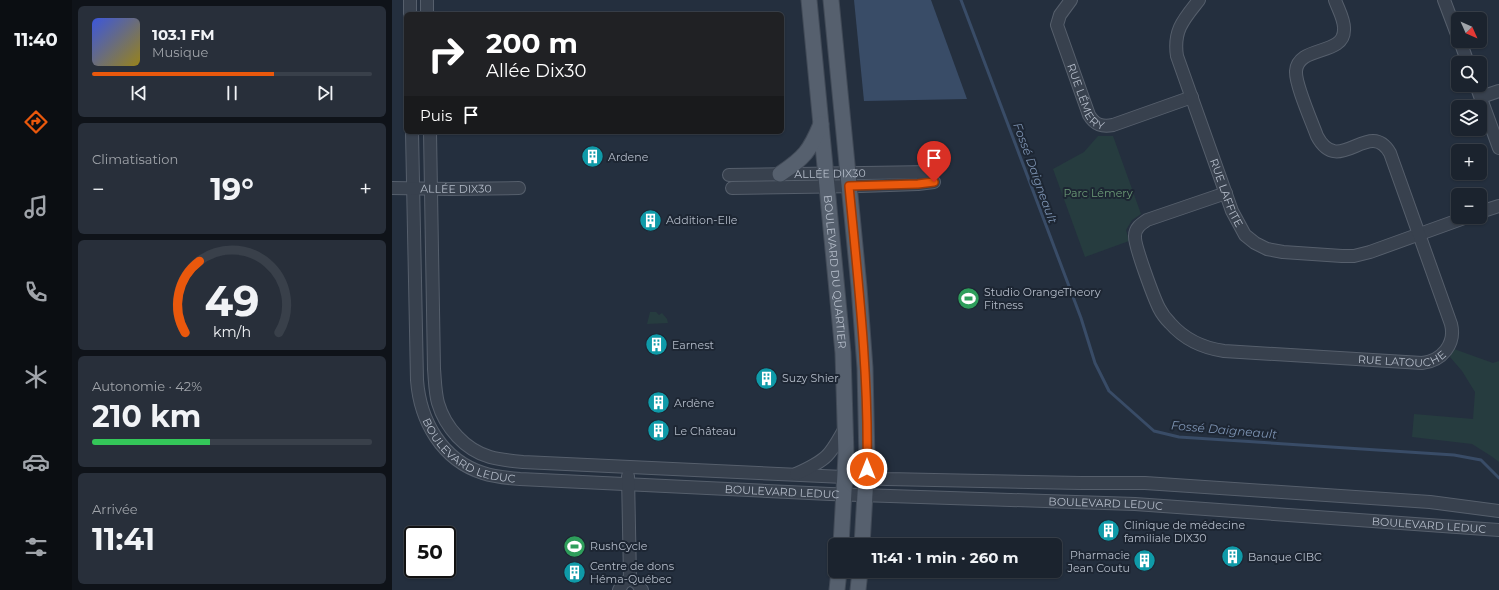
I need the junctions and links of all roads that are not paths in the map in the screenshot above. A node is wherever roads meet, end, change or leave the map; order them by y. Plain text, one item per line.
1 (410, 0) edge
2 (427, 0) edge
3 (809, 0) edge
4 (831, 0) edge
5 (1071, 0) edge
6 (1199, 0) edge
7 (1335, 0) edge
8 (1444, 0) edge
9 (410, 12) edge
10 (427, 12) edge
11 (1451, 18) edge
12 (1499, 91) edge
13 (1479, 92) edge
14 (1192, 97) junction
15 (1481, 98) junction
16 (821, 123) junction
17 (412, 134) edge
18 (430, 134) edge
19 (1499, 148) edge
20 (780, 174) junction
21 (729, 175) dead end
22 (932, 177) dead end
23 (827, 180) junction
24 (848, 180) junction
25 (392, 188) edge
26 (413, 188) junction
27 (431, 188) junction
28 (520, 188) dead end
29 (732, 188) dead end
30 (1226, 193) junction
31 (1499, 206) edge
32 (1487, 210) edge
33 (1451, 223) edge
34 (1420, 234) junction
35 (846, 426) junction
36 (628, 467) junction
37 (793, 475) junction
38 (845, 477) junction
39 (866, 478) junction
40 (628, 484) junction
41 (844, 494) junction
42 (866, 495) junction
43 (1499, 511) edge
44 (1499, 530) edge
45 (841, 538) edge
46 (863, 538) edge
47 (838, 578) edge
48 (859, 578) edge
49 (630, 579) junction
50 (619, 590) edge
51 (642, 590) edge
52 (837, 590) edge
53 (858, 590) edge

1 - 9 street
2 - 10 street
3 - 16 main road, BOULEVARD DU QUARTIER
4 - 24 main road, BOULEVARD DU QUARTIER
5 - 14 street, RUE LÉMERY
6 - 14 street, RUE LAFFITE
7 - 34 street, RUE LATOUCHE
8 - 11 street
12 - 15 street
13 - 15 street
14 - 30 street, RUE LAFFITE
15 - 19 street
16 - 20 main road
16 - 23 main road, BOULEVARD DU QUARTIER
17 - 26 street, BOULEVARD LEDUC
18 - 27 street, BOULEVARD LEDUC
20 - 21 street, ALLÉE DIX30
20 - 23 street, ALLÉE DIX30
22 - 24 street, ALLÉE DIX30
23 - 24 street, ALLÉE DIX30
23 - 29 street, ALLÉE DIX30
23 - 35 main road, BOULEVARD DU QUARTIER
24 - 39 main road, BOULEVARD DU QUARTIER
25 - 26 street, ALLÉE DIX30
26 - 27 street, ALLÉE DIX30
26 - 40 street, BOULEVARD LEDUC
27 - 28 street, ALLÉE DIX30
27 - 36 street, BOULEVARD LEDUC
30 - 34 street, RUE LAFFITE
30 - 34 street, RUE LATOUCHE
31 - 32 street
33 - 34 street, RUE LAFFITE
35 - 37 street
35 - 38 main road, BOULEVARD DU QUARTIER
36 - 37 street, BOULEVARD LEDUC
36 - 40 street
37 - 38 street, BOULEVARD LEDUC
38 - 39 street, BOULEVARD LEDUC
38 - 41 main road, BOULEVARD DU QUARTIER
39 - 42 main road, BOULEVARD DU QUARTIER
39 - 43 street, BOULEVARD LEDUC
40 - 41 street, BOULEVARD LEDUC
40 - 49 street
41 - 42 street, BOULEVARD LEDUC
41 - 45 main road, BOULEVARD DU QUARTIER
42 - 44 street, BOULEVARD LEDUC
42 - 46 main road, BOULEVARD DU QUARTIER
47 - 52 main road
48 - 53 main road
49 - 50 street
49 - 51 street

